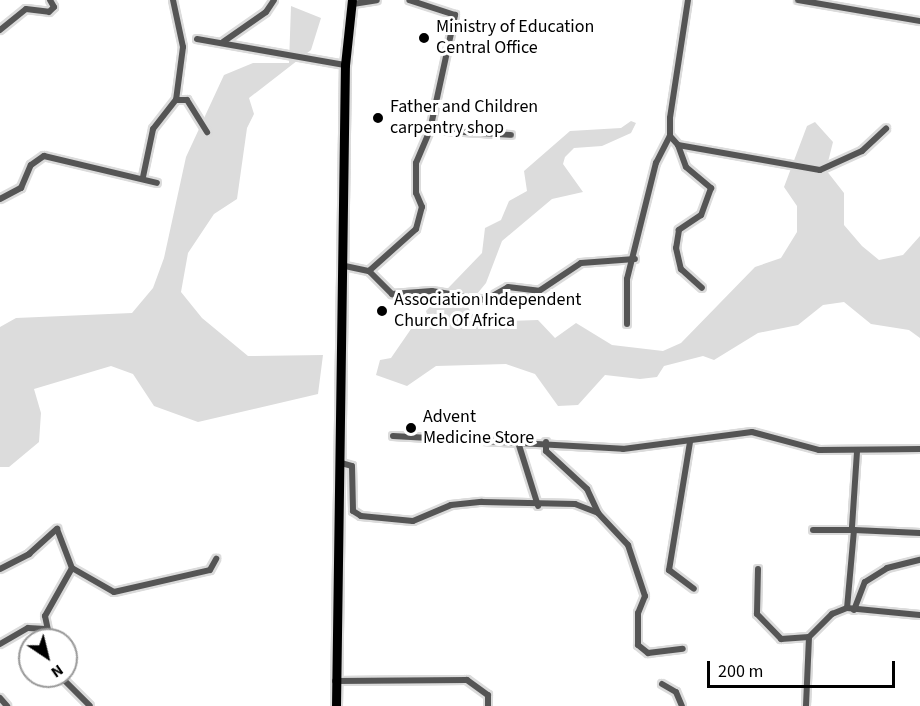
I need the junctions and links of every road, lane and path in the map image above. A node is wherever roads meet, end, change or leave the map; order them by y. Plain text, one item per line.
1 (50, 0) edge
2 (173, 0) edge
3 (274, 0) edge
4 (377, 0) edge
5 (409, 0) edge
6 (688, 0) edge
7 (798, 0) edge
8 (353, 2) edge
9 (920, 21) edge
10 (0, 30) edge
11 (197, 39) dead end
12 (223, 42) junction
13 (345, 65) junction
14 (176, 100) junction
15 (886, 129) dead end
16 (430, 130) junction
17 (207, 132) dead end
18 (510, 135) dead end
19 (670, 136) junction
20 (678, 145) junction
21 (143, 177) junction
22 (157, 183) dead end
23 (0, 199) edge
24 (635, 259) junction
25 (345, 266) junction
26 (369, 271) junction
27 (702, 288) dead end
28 (627, 324) dead end
29 (393, 436) dead end
30 (518, 442) junction
31 (546, 442) junction
32 (690, 442) junction
33 (920, 449) edge
34 (858, 451) junction
35 (341, 463) junction
36 (538, 506) junction
37 (598, 513) junction
38 (853, 528) junction
39 (813, 530) dead end
40 (920, 533) edge
41 (216, 560) dead end
42 (920, 560) edge
43 (72, 568) junction
44 (758, 568) dead end
45 (0, 569) edge
46 (694, 589) dead end
47 (850, 609) junction
48 (920, 615) edge
49 (46, 628) edge
50 (18, 634) edge
51 (809, 637) junction
52 (0, 644) edge
53 (683, 649) dead end
54 (335, 681) junction
55 (662, 684) dead end
56 (72, 688) edge
57 (0, 698) edge
58 (7, 706) edge
59 (90, 706) edge
60 (336, 706) edge
61 (488, 706) edge
62 (682, 706) edge
63 (806, 706) edge

1 - 10 street
2 - 14 street
3 - 12 street
4 - 8 street
5 - 16 street
6 - 19 street
7 - 9 street
8 - 13 main road
11 - 12 street
12 - 13 street
13 - 25 main road
14 - 17 street
14 - 21 street
15 - 20 street
16 - 18 street
16 - 26 street
19 - 20 street
19 - 24 street
20 - 27 street
21 - 22 street
21 - 23 street
24 - 26 street
24 - 28 street
25 - 26 street
25 - 35 main road
29 - 30 street
30 - 31 street
30 - 36 street
31 - 32 street
31 - 37 street
32 - 34 street
32 - 46 street
33 - 34 street
34 - 38 street
35 - 36 street
35 - 54 main road
36 - 37 street
37 - 53 street
38 - 39 street
38 - 40 street
38 - 47 street
41 - 43 street
42 - 47 street
43 - 45 street
43 - 49 street
44 - 51 street
47 - 48 street
47 - 51 street
50 - 52 street
51 - 63 street
54 - 60 main road
54 - 61 street
55 - 62 street
56 - 59 street
57 - 58 street

